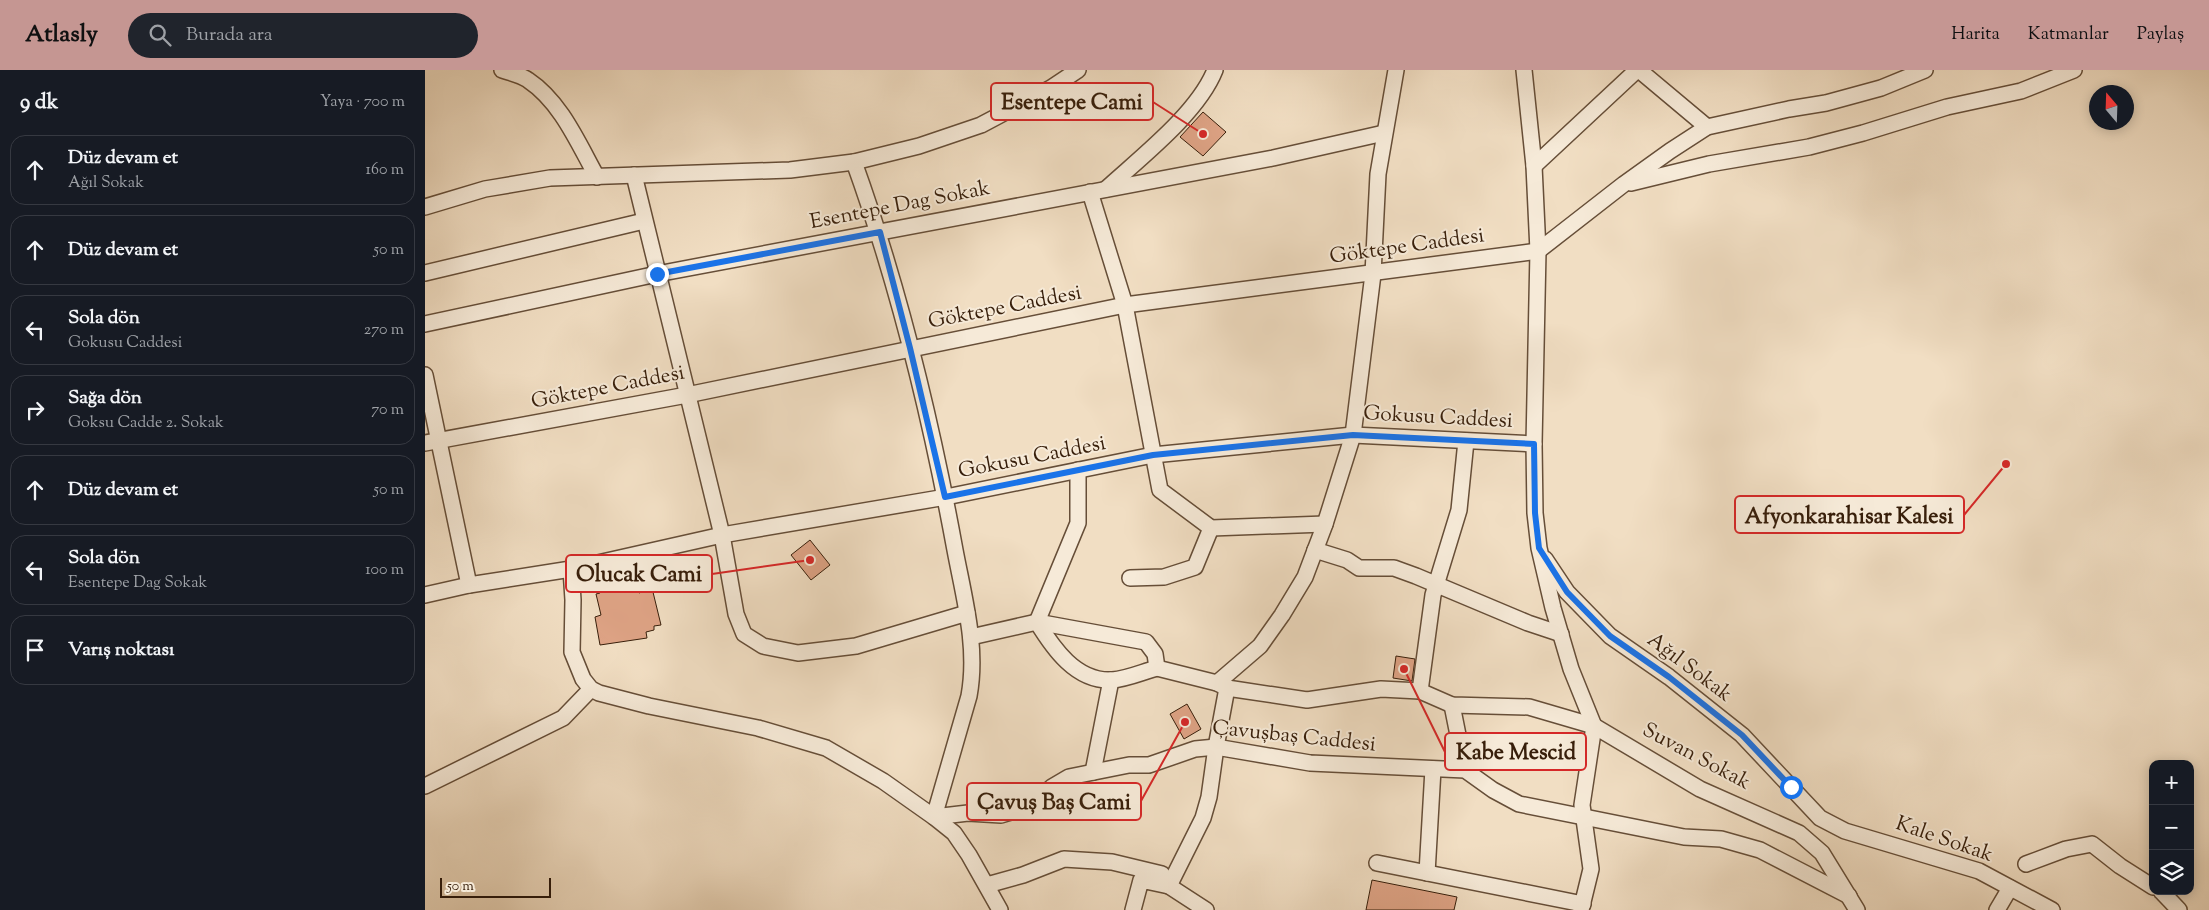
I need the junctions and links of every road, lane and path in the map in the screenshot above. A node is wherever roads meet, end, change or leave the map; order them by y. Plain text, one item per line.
1 (503, 70) edge
2 (1078, 70) edge
3 (1215, 70) edge
4 (1396, 70) edge
5 (1524, 70) edge
6 (1638, 70) edge
7 (1925, 70) edge
8 (2074, 70) edge
9 (529, 74) edge
10 (1707, 128) junction
11 (1384, 133) junction
12 (855, 162) junction
13 (1534, 166) junction
14 (633, 175) junction
15 (597, 177) junction
16 (1624, 184) junction
17 (1107, 188) junction
18 (1090, 192) junction
19 (425, 207) edge
20 (644, 221) junction
21 (880, 232) junction
22 (1539, 251) junction
23 (425, 273) edge
24 (657, 274) junction
25 (1373, 274) junction
26 (1125, 305) junction
27 (425, 324) edge
28 (910, 348) junction
29 (425, 376) edge
30 (687, 395) junction
31 (1353, 435) junction
32 (1466, 441) junction
33 (431, 442) edge
34 (1534, 444) junction
35 (1153, 455) junction
36 (1079, 470) junction
37 (945, 497) junction
38 (1325, 524) junction
39 (1211, 528) junction
40 (722, 535) junction
41 (1539, 548) junction
42 (1315, 550) junction
43 (571, 568) junction
44 (1130, 578) dead end
45 (1436, 583) junction
46 (469, 585) junction
47 (425, 595) edge
48 (967, 613) junction
49 (1037, 622) junction
50 (1561, 634) junction
51 (971, 637) junction
52 (1157, 668) junction
53 (1111, 680) junction
54 (1222, 685) junction
55 (591, 689) junction
56 (1420, 691) junction
57 (1452, 705) junction
58 (1594, 726) junction
59 (1216, 747) junction
60 (1433, 769) junction
61 (1465, 770) junction
62 (1093, 772) junction
63 (425, 786) edge
64 (934, 817) junction
65 (1584, 817) junction
66 (1820, 818) junction
67 (1807, 839) junction
68 (1377, 864) dead end
69 (2026, 864) dead end
70 (1427, 873) junction
71 (1171, 881) junction
72 (2149, 884) edge
73 (987, 885) junction
74 (2010, 888) junction
75 (2165, 895) edge
76 (1849, 896) junction
77 (1582, 907) edge
78 (1001, 910) edge
79 (1133, 910) edge
80 (1206, 910) edge
81 (1857, 910) edge
82 (1997, 910) edge
83 (2052, 910) edge
84 (2179, 910) edge

1 - 9 street
2 - 12 street
3 - 17 street
4 - 11 street
5 - 13 street
6 - 10 street
6 - 13 street
7 - 10 street
8 - 16 street
9 - 15 street
10 - 16 street
11 - 17 street, Esentepe Dag Sokak
11 - 25 street
12 - 14 street
12 - 21 street
13 - 22 street
14 - 15 street
14 - 20 street
15 - 19 street
16 - 22 street
17 - 18 street, Esentepe Dag Sokak
18 - 21 street, Esentepe Dag Sokak
18 - 26 street
20 - 23 street
20 - 24 street
21 - 24 street, Esentepe Dag Sokak
21 - 28 street
22 - 25 street, Göktepe Caddesi
22 - 34 street
24 - 27 street, Esentepe Dag Sokak
24 - 30 street
25 - 26 street, Göktepe Caddesi
25 - 31 street
26 - 28 street, Göktepe Caddesi
26 - 35 street
28 - 30 street, Göktepe Caddesi
28 - 37 street
29 - 33 street
30 - 33 street, Göktepe Caddesi
30 - 40 street
31 - 32 street, Gokusu Caddesi
31 - 35 street, Gokusu Caddesi
31 - 38 street
32 - 34 street, Gokusu Caddesi
32 - 45 street
33 - 46 street
34 - 41 street
35 - 36 street, Gokusu Caddesi
35 - 39 street
36 - 37 street, Gokusu Caddesi
36 - 49 street
37 - 40 street, Gokusu Caddesi
37 - 48 street
38 - 39 street
38 - 42 street
39 - 44 street
40 - 43 street, Gokusu Caddesi
40 - 48 street
41 - 50 street
41 - 66 street, Ağıl Sokak
42 - 45 street
42 - 54 street
43 - 46 street, Gokusu Caddesi
43 - 55 street
45 - 50 street
45 - 56 street
46 - 47 street, Gokusu Caddesi
48 - 51 street
49 - 51 street
49 - 52 street
49 - 53 street
50 - 58 street
51 - 64 street
52 - 53 street
52 - 54 street
53 - 62 street
54 - 56 street
54 - 59 street
55 - 63 street
55 - 64 street
56 - 57 street
57 - 58 street, Suvan Sokak
57 - 61 street
58 - 65 street
58 - 67 street, Suvan Sokak
59 - 60 street, Çavuşbaş Caddesi
59 - 62 street, Çavuşbaş Caddesi
59 - 71 street
60 - 61 street, Çavuşbaş Caddesi
60 - 70 street
61 - 65 street
62 - 64 street, Çavuşbaş Caddesi
64 - 73 street
65 - 76 street
65 - 77 street
66 - 67 street
66 - 74 street, Kale Sokak
67 - 76 street, Suvan Sokak
68 - 70 street
69 - 72 street
70 - 77 street
71 - 73 street
71 - 79 street
71 - 80 street
73 - 78 street
74 - 82 street
74 - 83 street, Kale Sokak
75 - 84 street
76 - 81 street, Suvan Sokak

